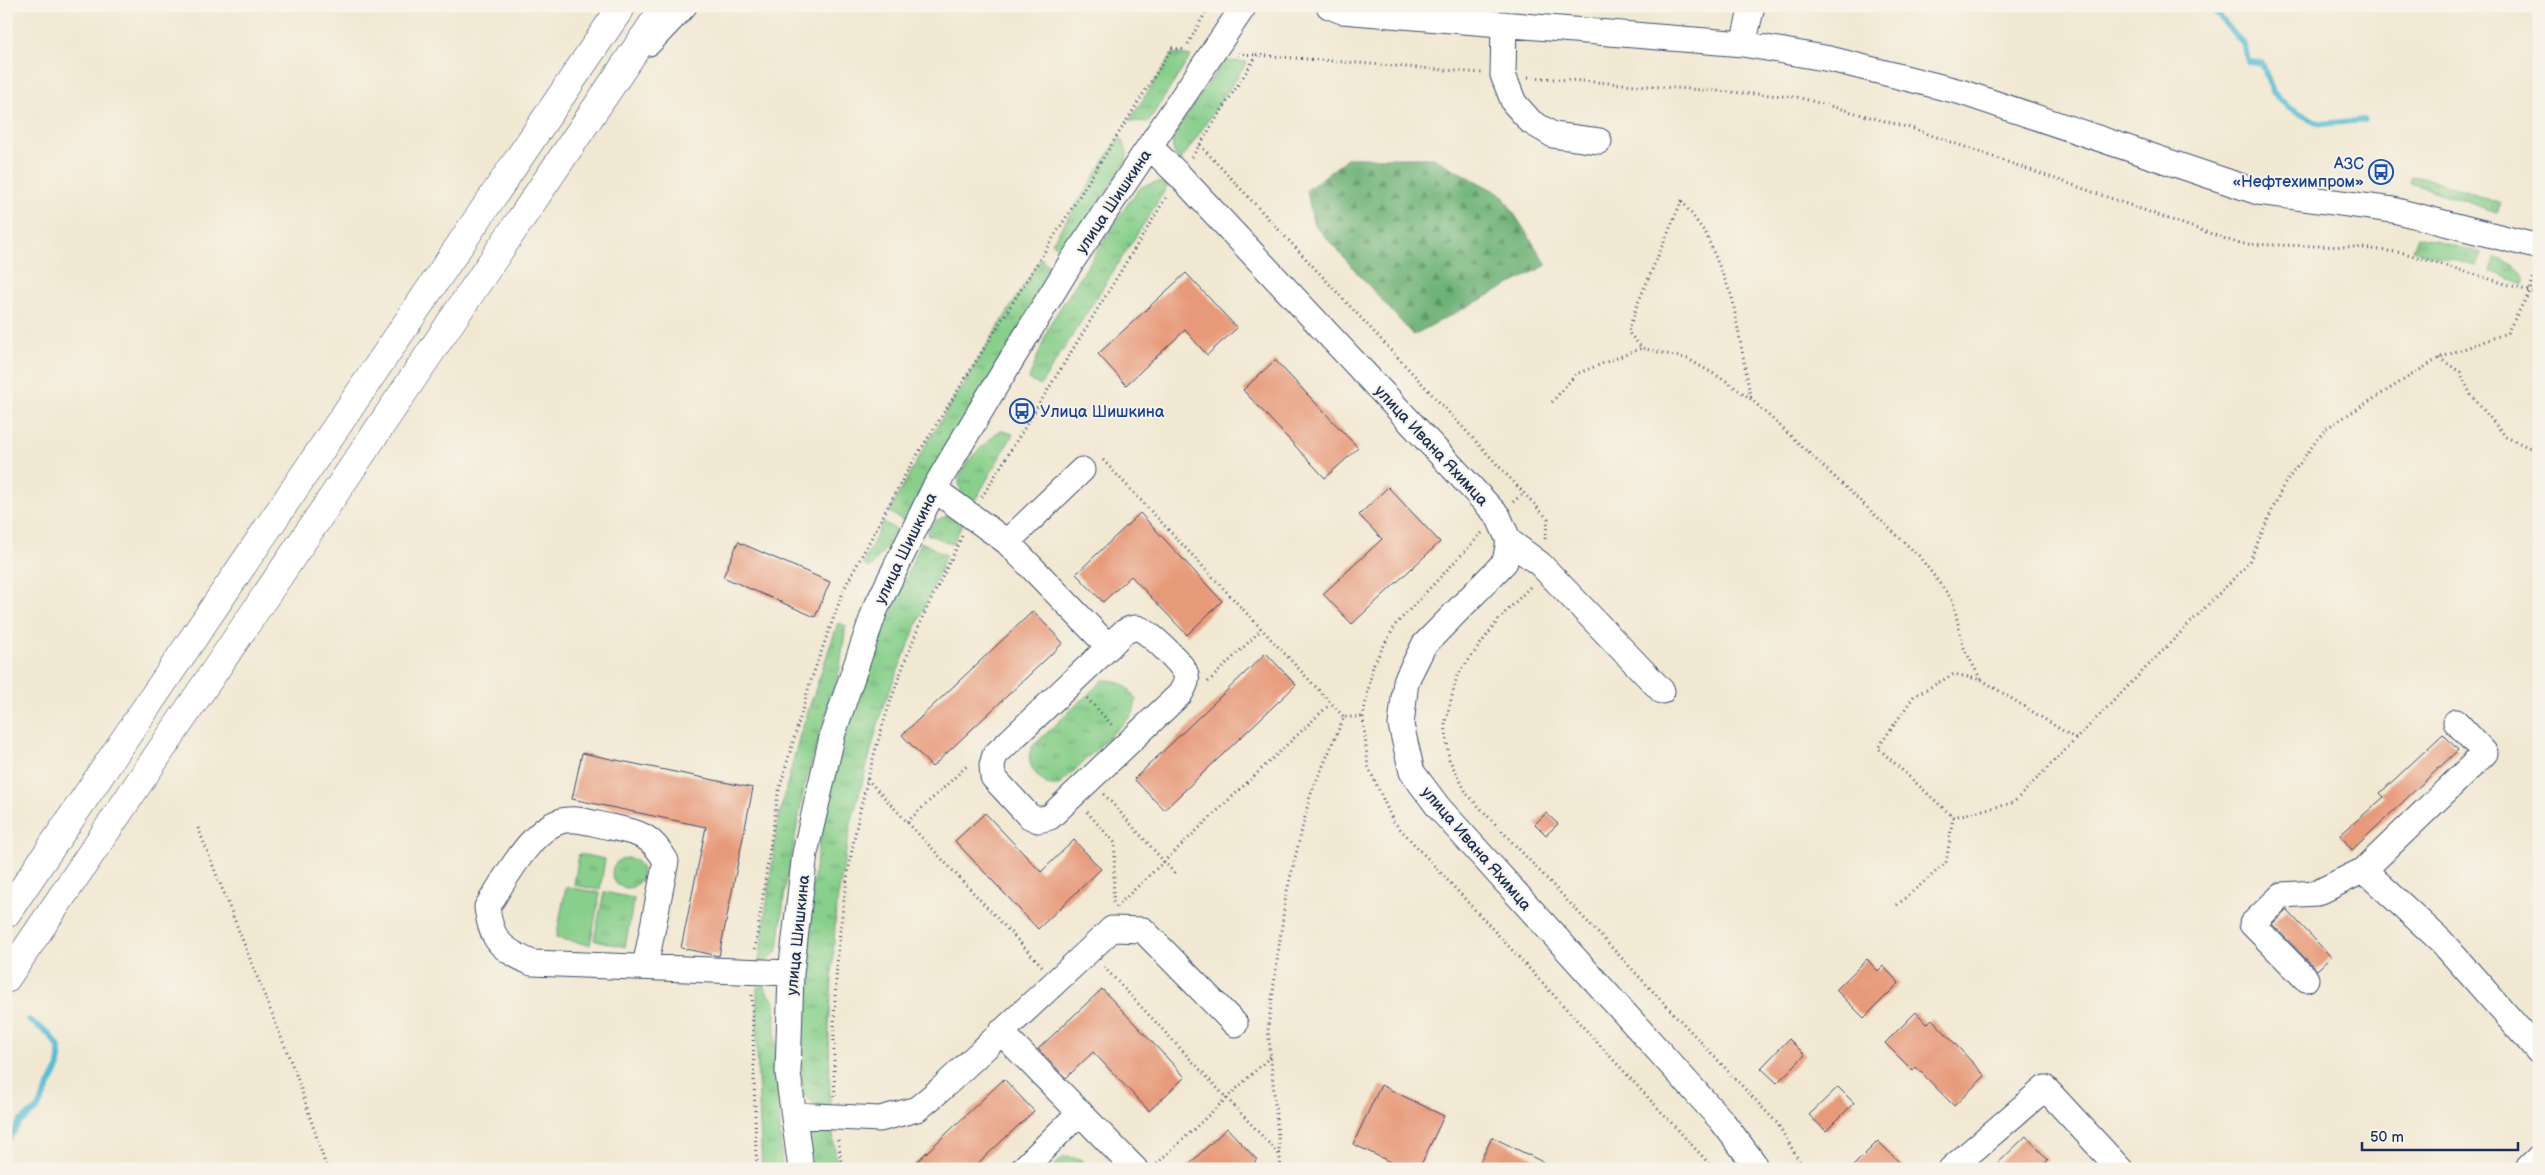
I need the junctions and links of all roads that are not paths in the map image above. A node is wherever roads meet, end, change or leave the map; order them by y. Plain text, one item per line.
1 (622, 6) edge
2 (665, 6) edge
3 (684, 6) edge
4 (1244, 6) edge
5 (1329, 6) edge
6 (1752, 6) edge
7 (1504, 24) junction
8 (1744, 44) junction
9 (623, 70) junction
10 (1599, 141) dead end
11 (1150, 147) junction
12 (2538, 255) edge
13 (1092, 465) road end
14 (934, 489) junction
15 (1509, 541) junction
16 (1007, 542) junction
17 (1109, 647) junction
18 (1662, 691) dead end
19 (2456, 722) dead end
20 (2364, 870) junction
21 (6, 914) edge
22 (645, 968) junction
23 (791, 973) junction
24 (6, 979) edge
25 (2306, 979) dead end
26 (1235, 1024) dead end
27 (1001, 1032) junction
28 (2539, 1052) edge
29 (1080, 1112) junction
30 (794, 1115) junction
31 (2539, 1157) edge
32 (801, 1169) edge
33 (1023, 1169) edge
34 (1136, 1169) edge
35 (1755, 1169) edge
36 (1951, 1169) edge
37 (2120, 1169) edge
38 (2527, 1169) edge

1 - 21 highway
2 - 9 highway
3 - 9 street
4 - 11 street, улица Шишкина
5 - 7 street
6 - 8 street
7 - 8 street
7 - 10 street
8 - 12 street
9 - 24 highway
11 - 14 street, улица Шишкина
11 - 15 street, улица Ивана Яхимца
13 - 16 street
14 - 16 street
14 - 23 street, улица Шишкина
15 - 18 street
15 - 35 street, улица Ивана Яхимца
16 - 17 street
17 - 17 street
19 - 20 street
20 - 25 street
20 - 28 street
22 - 22 street
22 - 23 street
23 - 30 street, улица Шишкина
26 - 27 street
27 - 29 street
27 - 30 street
29 - 33 street
29 - 34 street
30 - 32 street, улица Шишкина
31 - 38 street
36 - 37 street

